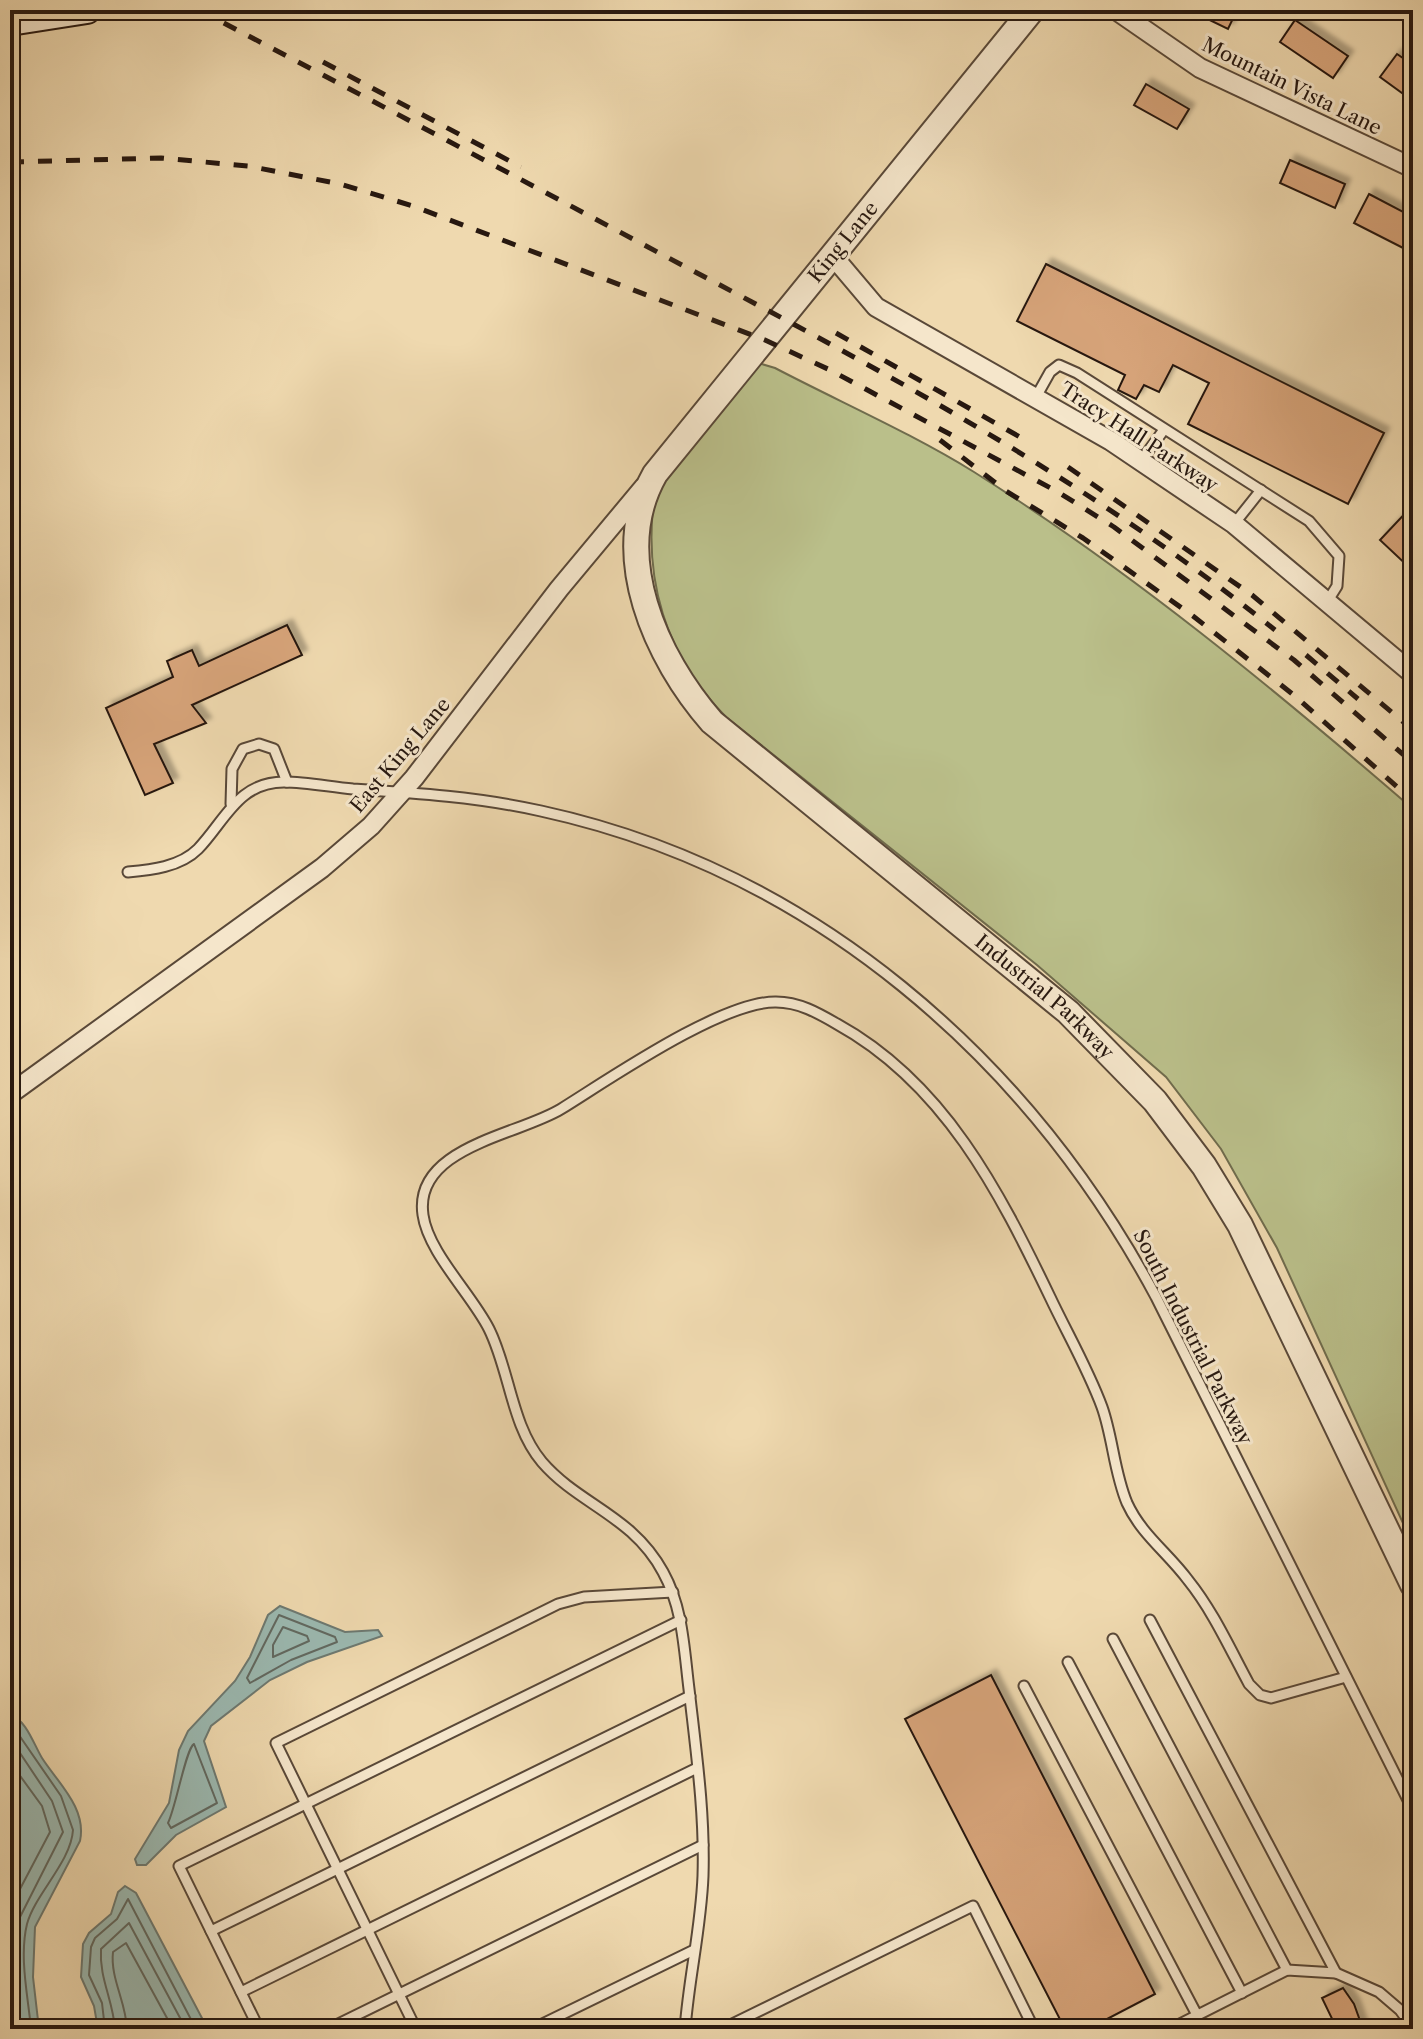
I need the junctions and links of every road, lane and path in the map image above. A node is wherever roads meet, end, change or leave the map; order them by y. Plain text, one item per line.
1 (87, 10) edge
2 (1032, 10) edge
3 (1116, 10) edge
4 (10, 22) edge
5 (1413, 168) edge
6 (832, 255) junction
7 (1036, 397) junction
8 (1163, 431) junction
9 (1141, 461) junction
10 (655, 474) junction
11 (1261, 490) junction
12 (1234, 524) junction
13 (1327, 602) junction
14 (1413, 674) edge
15 (287, 782) junction
16 (403, 791) junction
17 (231, 804) junction
18 (128, 872) dead end
19 (10, 1094) edge
20 (1413, 1585) edge
21 (673, 1592) junction
22 (681, 1620) junction
23 (1150, 1620) dead end
24 (1113, 1639) dead end
25 (1068, 1662) dead end
26 (1346, 1677) junction
27 (1024, 1686) dead end
28 (690, 1696) junction
29 (697, 1768) junction
30 (306, 1804) junction
31 (1413, 1810) edge
32 (703, 1845) junction
33 (337, 1869) junction
34 (368, 1930) junction
35 (211, 1931) junction
36 (694, 1950) junction
37 (1287, 1970) junction
38 (1336, 1973) junction
39 (241, 1992) junction
40 (1242, 1993) junction
41 (399, 1994) junction
42 (1197, 2015) junction
43 (1413, 2028) edge
44 (259, 2029) edge
45 (328, 2029) edge
46 (416, 2029) edge
47 (532, 2029) edge
48 (685, 2029) edge
49 (722, 2029) edge
50 (1034, 2029) edge
51 (1170, 2029) edge

1 - 4 main road
2 - 6 street, King Lane
3 - 5 street, Mountain Vista Lane
6 - 7 street, Tracy Hall Parkway
6 - 10 street, King Lane
7 - 8 lane
7 - 9 street, Tracy Hall Parkway
8 - 9 lane
8 - 11 lane
9 - 12 street, Tracy Hall Parkway
10 - 16 street, East King Lane
10 - 20 street, Industrial Parkway
11 - 12 lane
11 - 13 lane
12 - 13 street, Tracy Hall Parkway
13 - 14 street, Tracy Hall Parkway
15 - 16 lane, South Industrial Parkway
15 - 17 lane
15 - 17 lane
16 - 19 street, East King Lane
16 - 26 lane, South Industrial Parkway
17 - 18 lane
21 - 22 lane
21 - 26 lane
21 - 30 lane
22 - 28 lane
22 - 30 lane
23 - 38 lane
24 - 37 lane
25 - 40 lane
26 - 31 lane, South Industrial Parkway
27 - 42 lane
28 - 29 lane
28 - 33 lane
29 - 32 lane
29 - 34 lane
30 - 33 lane
30 - 35 lane
32 - 36 lane
32 - 41 lane
33 - 34 lane
33 - 35 lane
34 - 39 lane
34 - 41 lane
35 - 39 lane
36 - 47 lane
36 - 48 lane
37 - 38 lane
37 - 40 lane
38 - 43 lane
39 - 44 lane
40 - 42 lane
41 - 45 lane
41 - 46 lane
42 - 51 lane
49 - 50 lane

